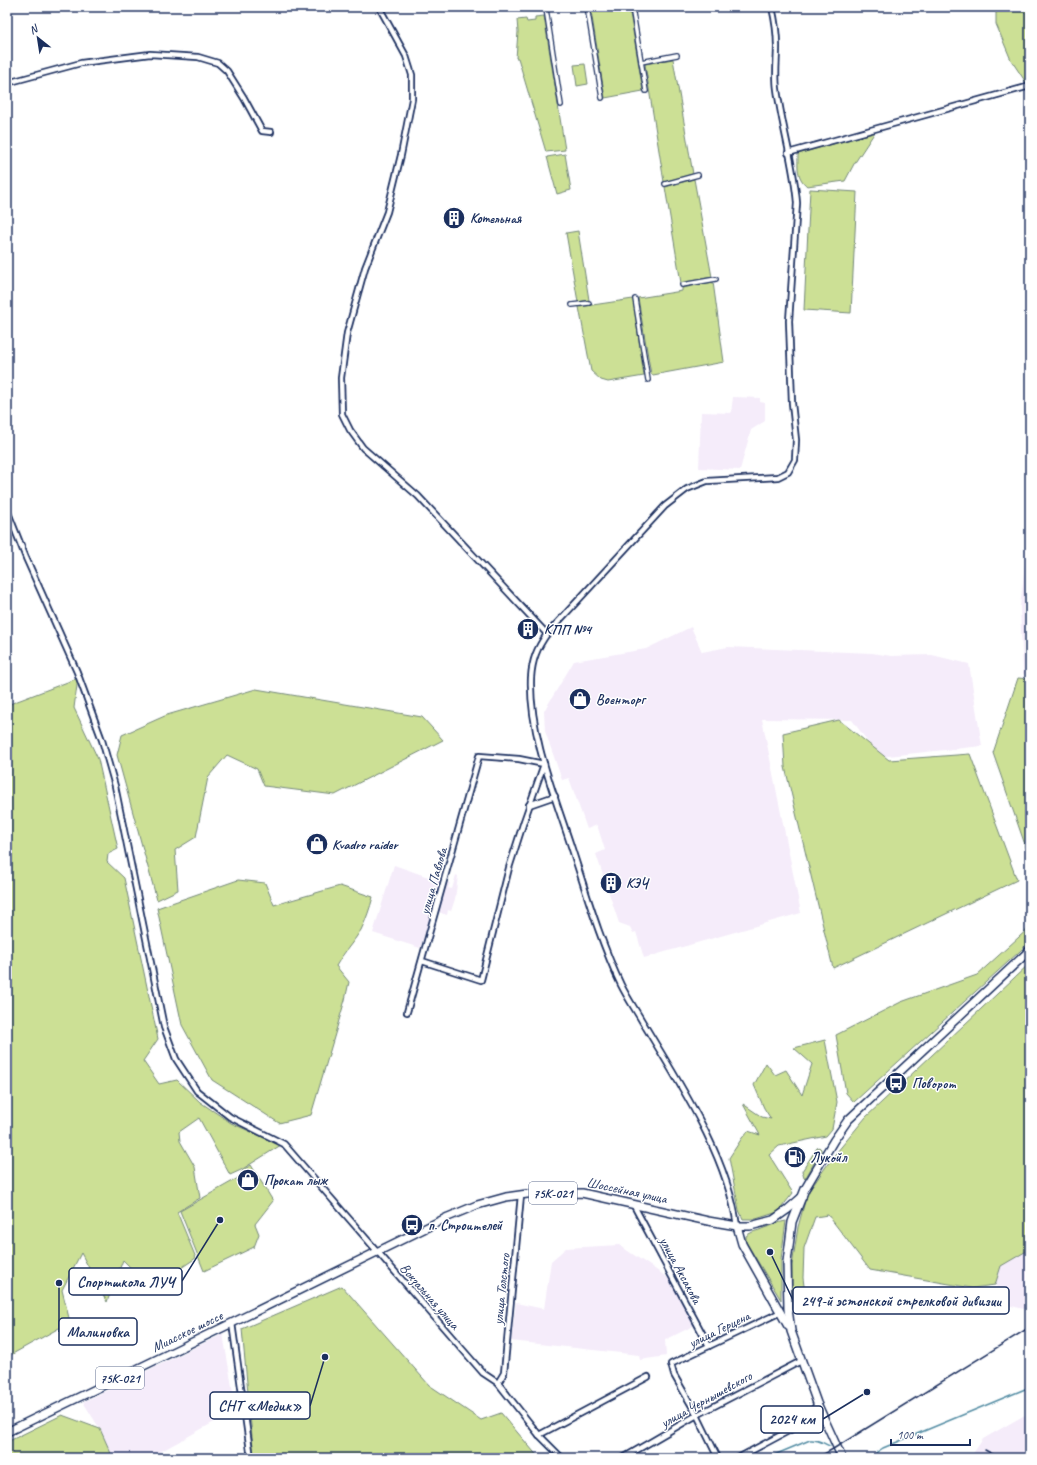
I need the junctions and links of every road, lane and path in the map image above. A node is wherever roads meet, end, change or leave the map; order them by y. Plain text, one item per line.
1 (379, 7) edge
2 (587, 7) edge
3 (632, 7) edge
4 (772, 7) edge
5 (546, 9) dead end
6 (677, 55) dead end
7 (641, 62) junction
8 (7, 83) edge
9 (1030, 86) edge
10 (646, 91) dead end
11 (602, 98) dead end
12 (561, 105) dead end
13 (271, 132) dead end
14 (788, 153) junction
15 (698, 175) dead end
16 (665, 184) dead end
17 (716, 279) dead end
18 (682, 285) dead end
19 (635, 299) dead end
20 (590, 303) dead end
21 (572, 305) dead end
22 (648, 380) dead end
23 (7, 510) edge
24 (547, 634) junction
25 (544, 764) junction
26 (555, 796) junction
27 (529, 805) junction
28 (1030, 950) edge
29 (422, 961) junction
30 (407, 1012) dead end
31 (521, 1195) junction
32 (802, 1198) junction
33 (633, 1204) junction
34 (737, 1226) junction
35 (377, 1252) junction
36 (781, 1312) junction
37 (232, 1323) junction
38 (791, 1331) junction
39 (709, 1346) junction
40 (801, 1361) junction
41 (648, 1378) dead end
42 (498, 1383) junction
43 (817, 1404) junction
44 (697, 1415) junction
45 (7, 1432) edge
46 (539, 1435) junction
47 (251, 1458) edge
48 (562, 1458) edge
49 (623, 1458) edge
50 (718, 1458) edge
51 (738, 1458) edge
52 (842, 1458) edge

1 - 24 street
2 - 11 street
3 - 7 street
4 - 14 street
5 - 12 street
6 - 7 street
7 - 10 street
8 - 13 street
9 - 14 street
14 - 24 street
15 - 16 street
17 - 18 street
19 - 22 street
20 - 21 street
23 - 35 street, Вокзальная улица
24 - 25 street
25 - 26 street
25 - 27 street
25 - 29 street, улица Павлова
26 - 27 street
26 - 34 street
27 - 29 street
28 - 32 main road
29 - 30 street, улица Павлова
31 - 33 main road, Шоссейная улица / 75К-021
31 - 35 main road, Шоссейная улица / 75К-021
31 - 42 street, улица Толстого
32 - 34 main road, Шоссейная улица / 75К-021
32 - 38 main road
33 - 34 main road, Шоссейная улица / 75К-021
33 - 39 street, улица Аксакова
34 - 36 main road
35 - 37 main road, Миасское шоссе / 75К-021
35 - 42 street, Вокзальная улица
36 - 38 main road
36 - 39 street, улица Герцена
37 - 45 main road, Миасское шоссе / 75К-021
37 - 47 street
38 - 40 main road
39 - 44 street, улица Герцена
40 - 43 main road
40 - 44 street, улица Чернышевского
41 - 46 street
42 - 46 street, Вокзальная улица
43 - 51 street
43 - 52 main road
44 - 49 street, улица Чернышевского
44 - 50 street
46 - 48 street, Вокзальная улица

